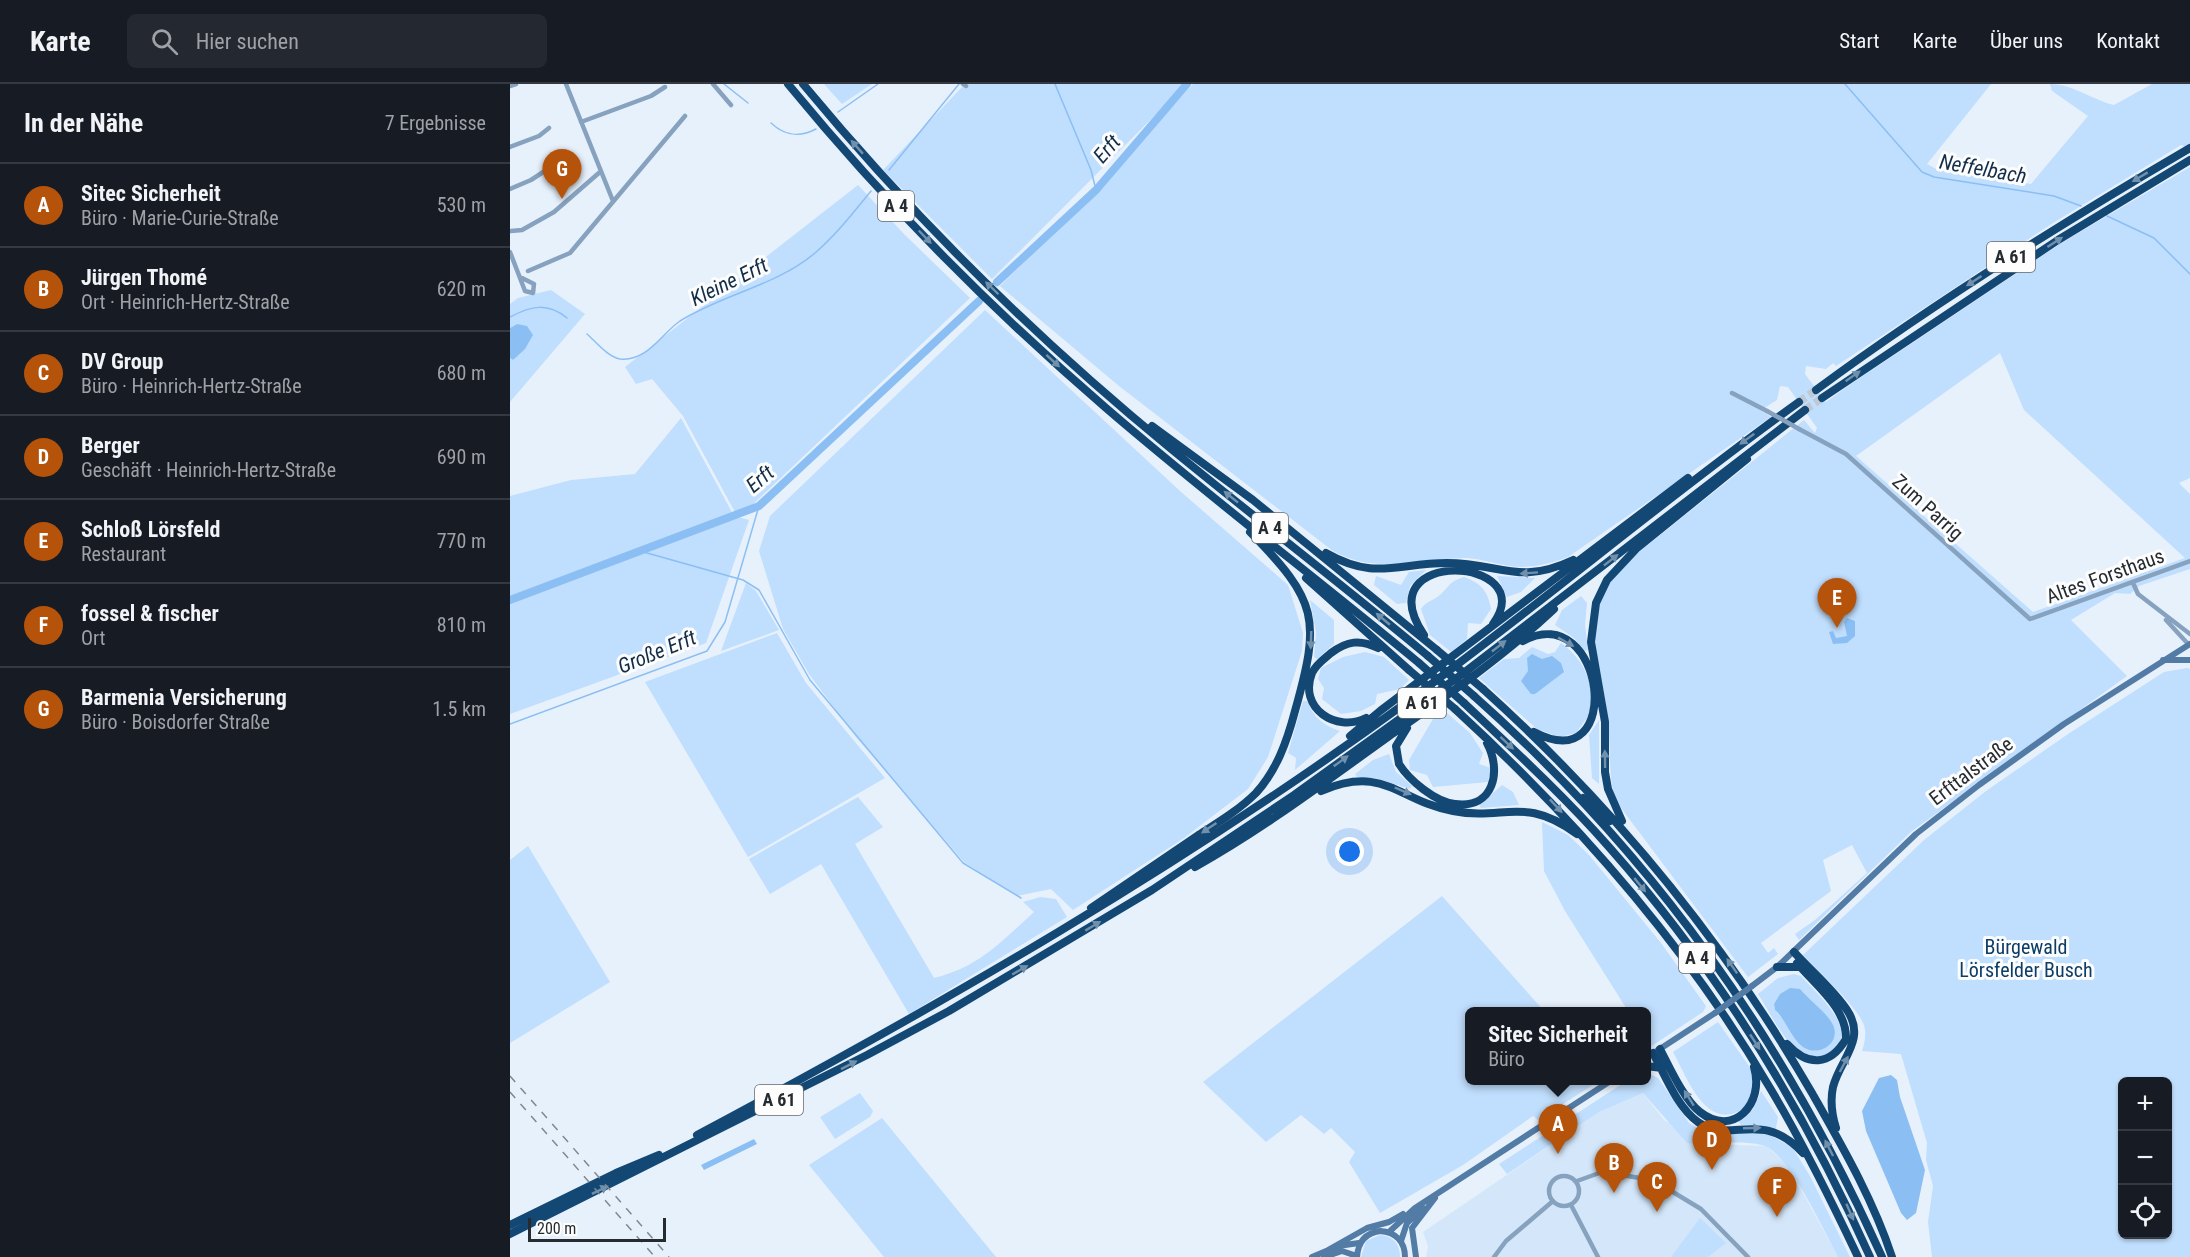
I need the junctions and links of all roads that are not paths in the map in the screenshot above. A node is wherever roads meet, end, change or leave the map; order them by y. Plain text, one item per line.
1 (516, 84) edge
2 (566, 84) edge
3 (713, 84) edge
4 (788, 84) edge
5 (803, 84) edge
6 (510, 86) edge
7 (665, 87) dead end
8 (731, 105) dead end
9 (685, 116) dead end
10 (581, 122) junction
11 (549, 128) dead end
12 (510, 147) edge
13 (2190, 148) edge
14 (2190, 160) edge
15 (560, 161) dead end
16 (600, 172) junction
17 (510, 189) edge
18 (613, 201) junction
19 (510, 230) edge
20 (510, 252) edge
21 (528, 271) dead end
22 (522, 278) dead end
23 (1816, 390) tunnel mouth
24 (1732, 393) dead end
25 (1822, 398) tunnel mouth
26 (1112, 399) junction
27 (1799, 402) tunnel mouth
28 (1805, 410) tunnel mouth
29 (1786, 425) junction
30 (1729, 452) junction
31 (1232, 512) junction
32 (1246, 528) junction
33 (1304, 541) junction
34 (1584, 555) junction
35 (2190, 561) edge
36 (1586, 579) junction
37 (2133, 583) junction
38 (2160, 613) junction
39 (2030, 619) joint
40 (1487, 632) junction
41 (2190, 634) edge
42 (2190, 645) edge
43 (1434, 647) junction
44 (1512, 647) junction
45 (1390, 653) junction
46 (2163, 660) junction
47 (2190, 660) edge
48 (1380, 711) junction
49 (1416, 719) junction
50 (1525, 727) junction
51 (1484, 736) junction
52 (1314, 768) junction
53 (1571, 789) junction
54 (1306, 797) junction
55 (1590, 844) junction
56 (1640, 847) junction
57 (1152, 890) junction
58 (1041, 945) junction
59 (1792, 954) junction
60 (1777, 967) junction
61 (1800, 967) junction
62 (1777, 1032) junction
63 (1749, 1052) junction
64 (1653, 1053) edge
65 (1651, 1067) edge
66 (1662, 1068) junction
67 (1604, 1085) edge
68 (1839, 1140) junction
69 (1810, 1160) junction
70 (1577, 1181) junction
71 (1436, 1197) junction
72 (1553, 1201) junction
73 (1431, 1203) junction
74 (1571, 1205) junction
75 (1415, 1208) junction
76 (510, 1225) edge
77 (1389, 1232) junction
78 (510, 1234) edge
79 (1401, 1240) junction
80 (1359, 1244) junction
81 (1328, 1250) junction
82 (1312, 1257) edge
83 (1324, 1257) edge
84 (1357, 1257) edge
85 (1405, 1257) edge
86 (1416, 1257) edge
87 (1494, 1257) edge
88 (1598, 1257) edge
89 (1748, 1257) edge
90 (1858, 1257) edge
91 (1870, 1257) edge
92 (1882, 1257) edge
93 (1892, 1257) edge

1 - 6 street
2 - 10 street
3 - 8 street
4 -> 31 highway, A 4
26 -> 5 highway, A 4
7 - 10 street
9 - 18 street
10 - 16 street
11 - 12 street
13 -> 23 highway, A 61
25 -> 14 highway, A 61
15 - 17 street
16 - 18 street
16 - 19 street
18 - 21 street
20 - 22 street
24 - 39 street, Zum Parrig, bridge
26 - 33 highway
53 -> 26 highway, A 4, bridge
27 -> 30 highway, A 61
28 - 29 highway, A 61
36 -> 29 highway, A 61
56 -> 29 highway
30 - 34 highway
30 - 52 highway, A 61
31 - 32 highway
31 -> 91 highway, A 4, bridge
32 - 45 highway
32 -> 58 highway
34 -> 33 highway
33 - 43 highway
34 - 40 highway
35 - 37 street, Altes Forsthaus
36 - 44 highway
57 -> 36 highway, A 61
37 - 38 street
37 - 39 street, Altes Forsthaus
38 - 41 street
38 - 42 street
40 - 43 highway
40 - 48 highway
42 - 46 main road, Erfttalstraße
43 - 50 highway, bridge
44 - 49 highway
44 -> 50 highway
45 - 48 highway
45 - 51 highway, bridge
46 - 47 main road
46 - 59 main road, Erfttalstraße
48 - 52 highway
49 - 51 highway
49 - 54 highway
50 - 56 highway
51 -> 55 highway
52 - 58 highway, A 61
53 - 56 highway
92 -> 53 highway, A 4
54 -> 55 highway
54 - 57 highway
55 - 63 highway
62 -> 56 highway
78 -> 57 highway, A 61
58 - 76 highway, A 61
59 - 60 main road, Erfttalstraße
59 - 61 highway
68 -> 59 highway
60 - 61 highway
60 - 64 main road, Erfttalstraße, bridge
61 - 62 highway
62 - 68 highway
63 -> 64 highway
63 - 69 highway
64 - 66 highway
65 - 66 highway
66 -> 69 highway
67 - 71 main road
68 - 93 highway
69 - 90 highway
70 - 72 street
70 - 74 street
70 - 89 street
71 - 73 main road
71 - 75 main road
72 - 74 street
72 - 87 street
73 - 79 main road
73 - 86 main road
74 - 88 street
75 - 77 main road
75 - 81 main road
77 - 79 main road
77 - 80 main road
79 - 85 main road
80 - 81 main road
80 - 84 main road
81 - 82 main road
83 - 84 main road

